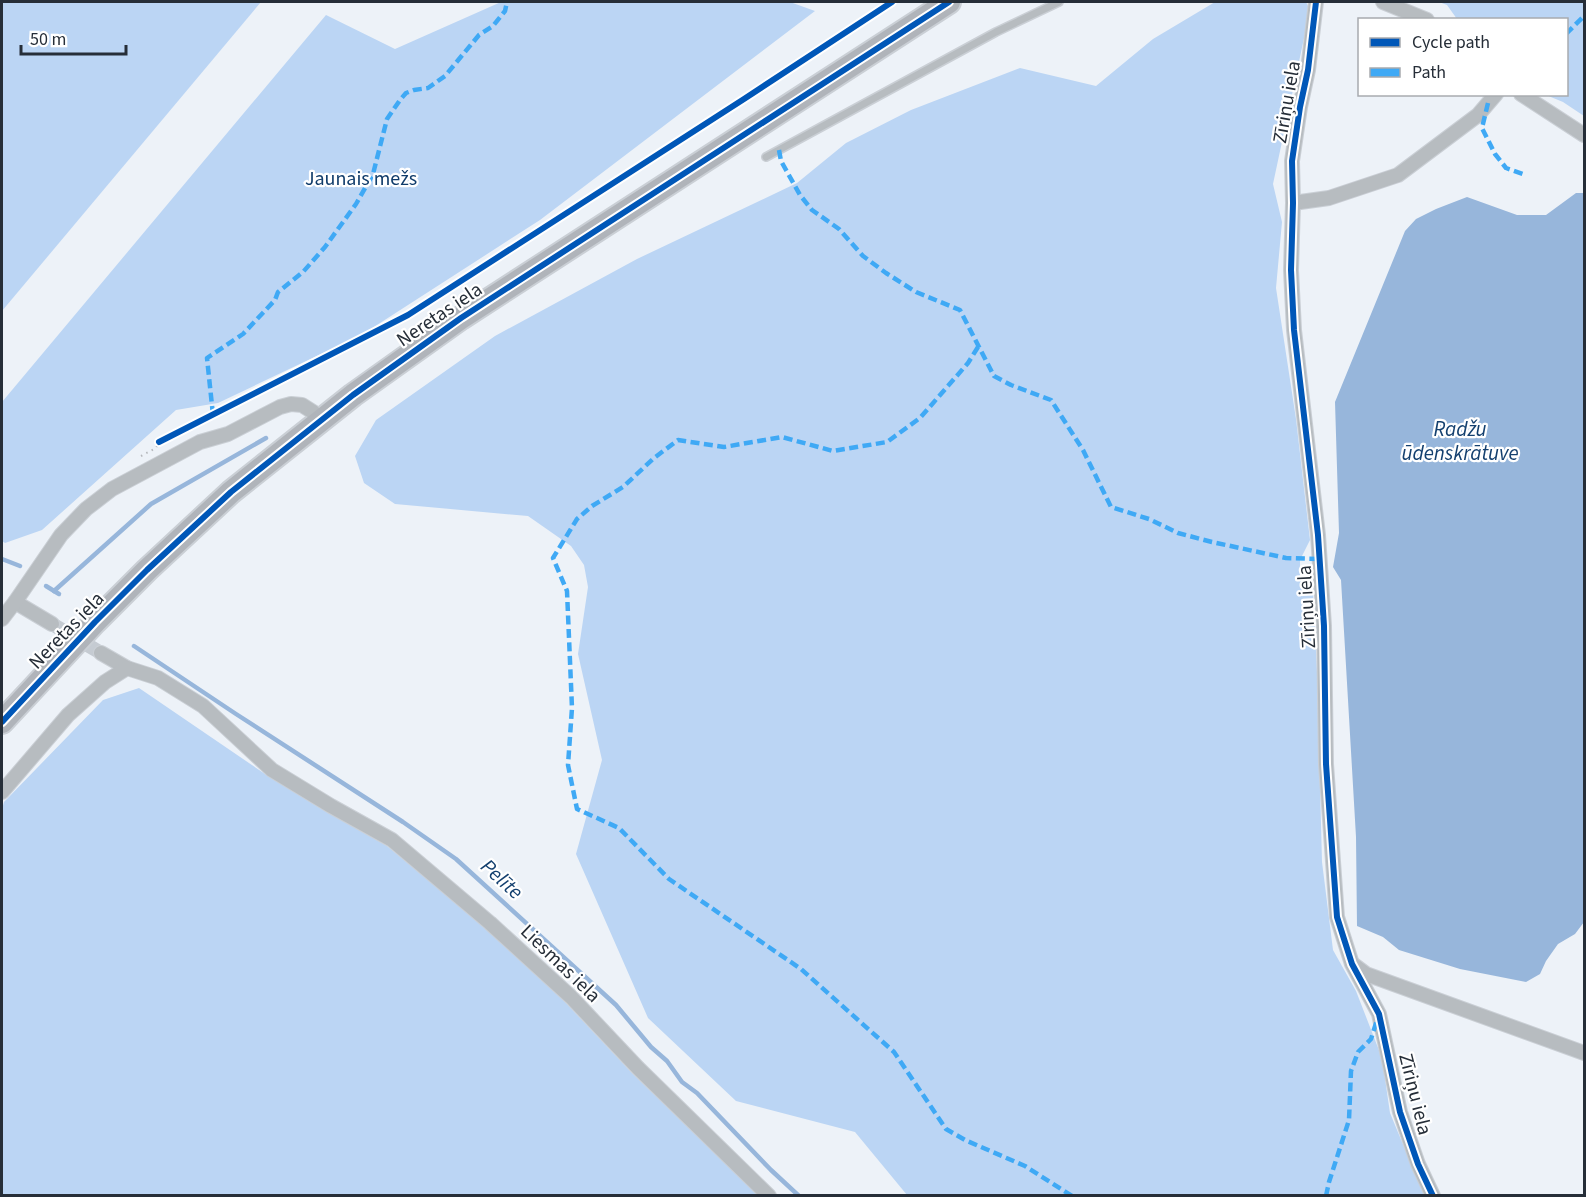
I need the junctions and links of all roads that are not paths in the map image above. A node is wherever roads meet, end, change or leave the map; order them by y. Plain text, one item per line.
1 (949, 2) edge
2 (1059, 2) edge
3 (1316, 2) edge
4 (1383, 2) edge
5 (1422, 18) edge
6 (1494, 96) edge
7 (1524, 96) edge
8 (1584, 135) edge
9 (766, 157) dead end
10 (1293, 203) junction
11 (321, 419) junction
12 (15, 602) junction
13 (2, 619) edge
14 (52, 624) tunnel mouth
15 (101, 653) tunnel mouth
16 (127, 668) junction
17 (2, 722) edge
18 (2, 792) edge
19 (1352, 964) junction
20 (1584, 1053) edge
21 (768, 1196) edge
22 (1433, 1196) edge

1 - 11 main road, Neretas iela
2 - 9 lane
3 - 10 street, Zīriņu iela
4 - 5 street
6 - 10 street
7 - 8 street
10 - 19 street, Zīriņu iela
11 - 12 street
11 - 17 main road, Neretas iela
12 - 13 street
12 - 14 street
15 - 16 street, Liesmas iela
16 - 18 street
16 - 21 street, Liesmas iela
19 - 20 street
19 - 22 street, Zīriņu iela

